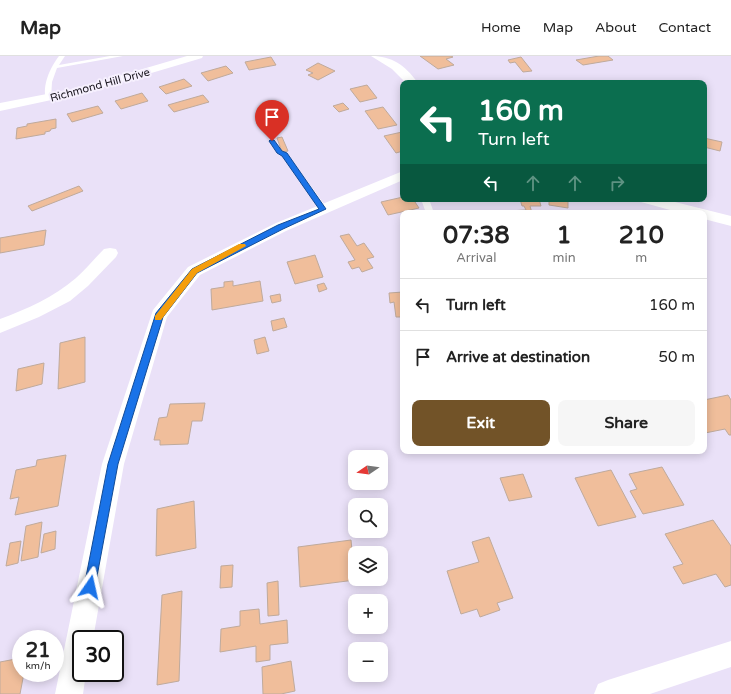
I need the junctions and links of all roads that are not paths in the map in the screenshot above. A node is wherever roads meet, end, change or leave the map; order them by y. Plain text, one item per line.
1 (62, 56) edge
2 (120, 56) edge
3 (198, 56) edge
4 (376, 56) edge
5 (55, 67) junction
6 (410, 80) edge
7 (48, 99) junction
8 (0, 107) edge
9 (272, 141) dead end
10 (400, 176) edge
11 (657, 202) edge
12 (323, 209) junction
13 (688, 210) edge
14 (707, 215) edge
15 (731, 221) edge
16 (110, 252) dead end
17 (0, 326) edge
18 (731, 654) edge
19 (69, 694) edge
20 (608, 694) edge

1 - 5 lane
2 - 5 lane
3 - 7 street, Richmond Hill Drive
4 - 6 street
5 - 7 lane
7 - 8 street, Richmond Hill Drive
9 - 12 lane
10 - 12 street
11 - 13 street
12 - 19 street
14 - 15 street
16 - 17 street
18 - 20 street

